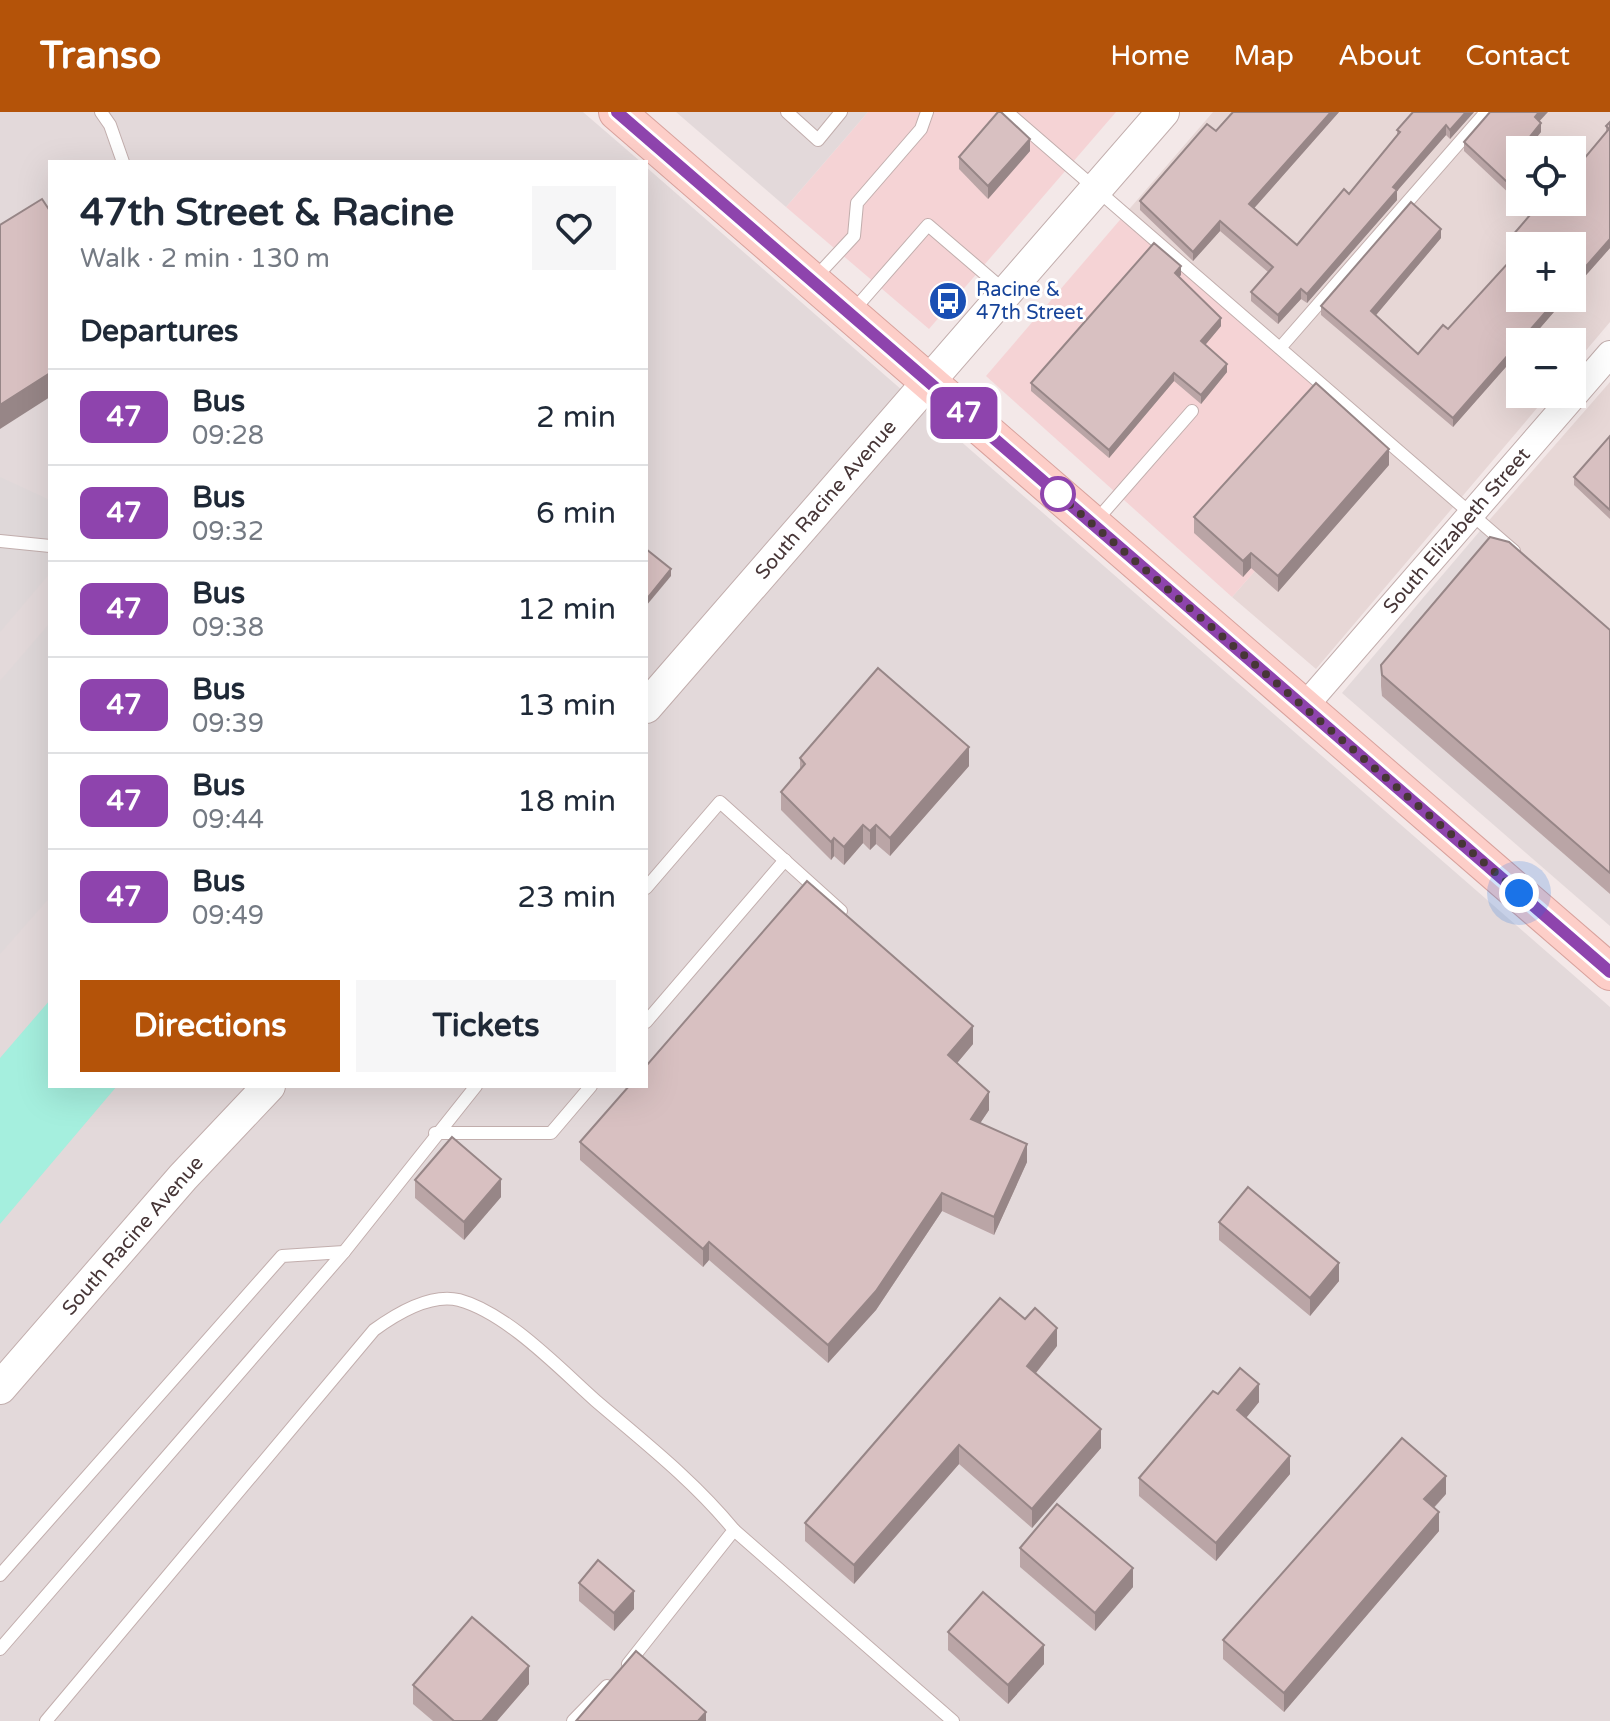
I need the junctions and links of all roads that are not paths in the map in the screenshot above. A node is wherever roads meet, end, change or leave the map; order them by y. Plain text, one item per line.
1 (101, 112) edge
2 (617, 112) edge
3 (787, 112) edge
4 (841, 112) edge
5 (927, 112) edge
6 (1007, 112) edge
7 (1163, 112) edge
8 (1486, 112) edge
9 (122, 160) edge
10 (1096, 189) junction
11 (812, 281) junction
12 (1007, 293) junction
13 (850, 315) junction
14 (1280, 348) junction
15 (1610, 354) edge
16 (929, 382) junction
17 (1192, 411) dead end
18 (1472, 514) junction
19 (1093, 524) junction
20 (0, 541) edge
21 (48, 546) edge
22 (1527, 562) edge
23 (648, 705) edge
24 (1304, 707) junction
25 (785, 860) junction
26 (648, 886) edge
27 (855, 923) edge
28 (1610, 972) edge
29 (648, 1020) edge
30 (267, 1088) edge
31 (474, 1088) edge
32 (589, 1088) edge
33 (435, 1133) junction
34 (344, 1252) junction
35 (0, 1388) edge
36 (734, 1530) junction
37 (0, 1575) edge
38 (0, 1649) edge
39 (622, 1670) edge
40 (613, 1680) edge
41 (46, 1721) edge
42 (573, 1721) edge
43 (953, 1721) edge

1 - 9 lane
2 - 11 main road
3 - 4 lane
5 - 11 lane
6 - 10 lane
7 - 10 street, South Racine Avenue
8 - 14 lane
10 - 12 street, South Racine Avenue
10 - 14 lane
11 - 13 main road
12 - 13 lane
12 - 16 street, South Racine Avenue
13 - 16 main road
14 - 18 lane
15 - 18 street, South Elizabeth Street
16 - 19 main road
16 - 23 street, South Racine Avenue
17 - 19 lane
18 - 22 lane
18 - 24 street, South Elizabeth Street
19 - 24 main road
20 - 21 lane
24 - 28 main road
25 - 26 lane
25 - 27 lane
25 - 29 lane
30 - 35 street, South Racine Avenue
31 - 33 lane
32 - 33 lane
33 - 34 lane
34 - 37 lane
34 - 38 lane
36 - 39 lane
36 - 41 lane
36 - 43 lane
40 - 42 lane

